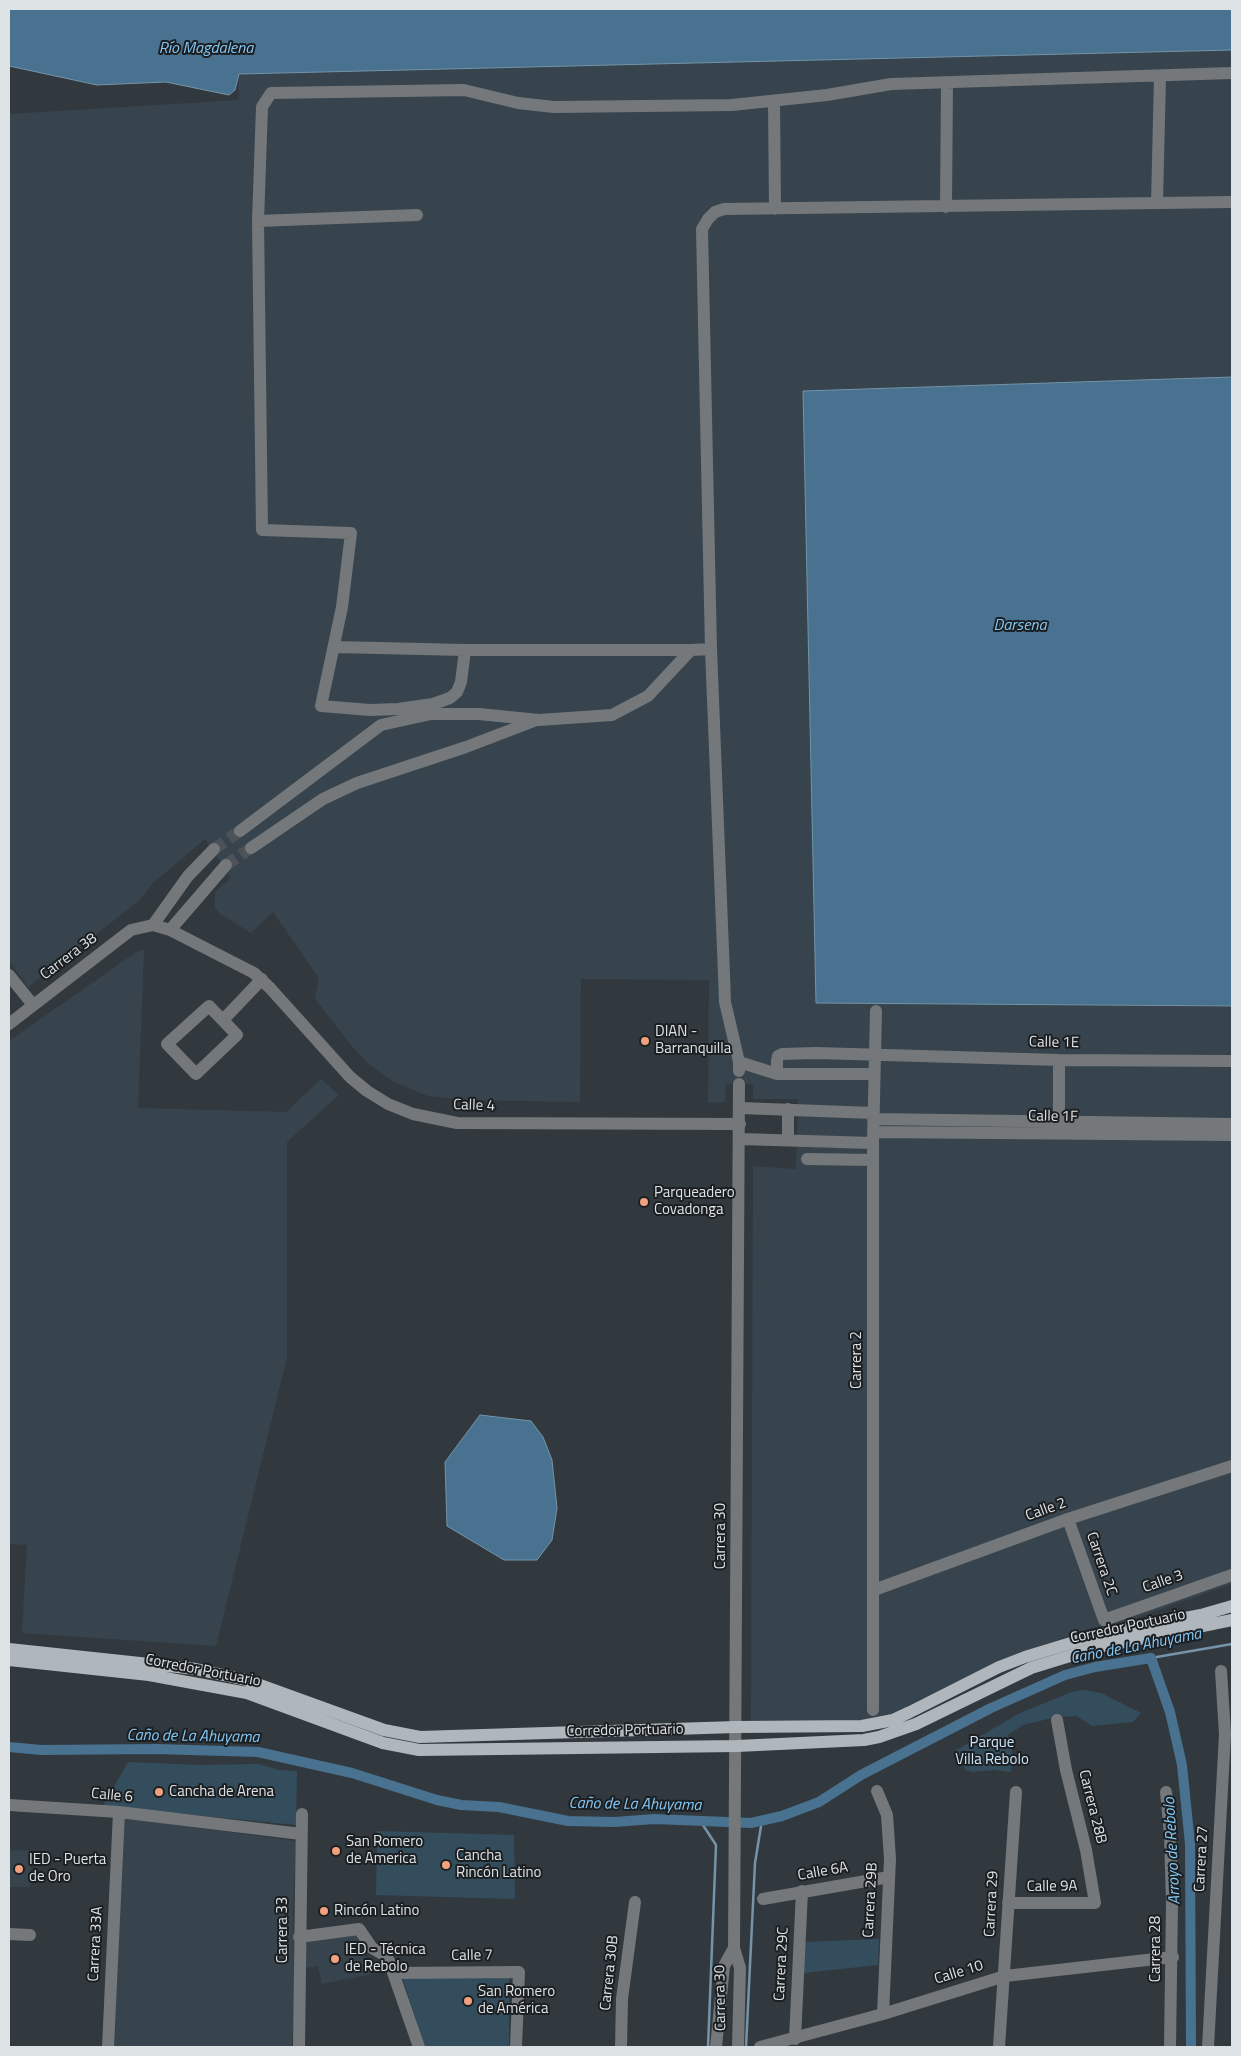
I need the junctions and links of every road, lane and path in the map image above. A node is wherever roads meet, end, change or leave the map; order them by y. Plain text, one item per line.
1 (1232, 73) edge
2 (1160, 77) junction
3 (948, 82) junction
4 (774, 101) junction
5 (1232, 202) edge
6 (1157, 203) junction
7 (946, 207) junction
8 (775, 209) junction
9 (418, 215) dead end
10 (258, 221) junction
11 (335, 647) junction
12 (711, 649) junction
13 (465, 650) junction
14 (690, 650) junction
15 (539, 720) junction
16 (240, 831) tunnel mouth
17 (251, 848) tunnel mouth
18 (214, 849) tunnel mouth
19 (226, 865) tunnel mouth
20 (153, 925) junction
21 (170, 930) junction
22 (9, 975) edge
23 (262, 980) junction
24 (33, 1005) junction
25 (876, 1011) dead end
26 (223, 1020) junction
27 (9, 1024) edge
28 (875, 1054) junction
29 (1059, 1060) junction
30 (1232, 1061) edge
31 (777, 1074) junction
32 (874, 1074) junction
33 (739, 1084) dead end
34 (740, 1108) junction
35 (788, 1109) junction
36 (1059, 1121) junction
37 (740, 1124) junction
38 (1232, 1124) edge
39 (873, 1127) junction
40 (1079, 1127) junction
41 (1232, 1135) edge
42 (740, 1139) junction
43 (788, 1140) junction
44 (807, 1159) dead end
45 (873, 1160) junction
46 (1232, 1466) edge
47 (1068, 1519) junction
48 (1232, 1575) edge
49 (874, 1590) junction
50 (1232, 1606) edge
51 (1104, 1620) joint
52 (1232, 1620) edge
53 (1103, 1640) junction
54 (9, 1649) edge
55 (9, 1660) edge
56 (1221, 1671) dead end
57 (873, 1710) dead end
58 (1056, 1720) dead end
59 (736, 1727) junction
60 (737, 1746) junction
61 (877, 1791) dead end
62 (1016, 1792) dead end
63 (1166, 1792) dead end
64 (9, 1805) edge
65 (119, 1812) junction
66 (302, 1814) dead end
67 (301, 1834) junction
68 (889, 1877) junction
69 (802, 1892) junction
70 (763, 1899) dead end
71 (634, 1902) dead end
72 (1095, 1903) joint
73 (1008, 1904) junction
74 (9, 1934) edge
75 (30, 1934) dead end
76 (299, 1937) junction
77 (734, 1948) junction
78 (1173, 1957) junction
79 (394, 1973) junction
80 (1005, 1976) junction
81 (883, 2014) junction
82 (795, 2039) junction
83 (108, 2047) edge
84 (299, 2047) edge
85 (419, 2047) edge
86 (516, 2047) edge
87 (621, 2047) edge
88 (716, 2047) edge
89 (738, 2047) edge
90 (760, 2047) edge
91 (999, 2047) edge
92 (1170, 2047) edge
93 (1208, 2047) edge

1 - 2 street
2 - 3 street
2 - 6 street
3 - 4 street
3 - 7 street
4 - 8 street
4 - 10 street
5 - 6 street
6 - 7 street
7 - 8 street
8 - 12 street
9 - 10 street
10 - 11 street
11 - 13 street
11 - 13 street
12 - 14 street
12 - 31 street
13 - 14 street
14 - 15 street
15 - 16 street
15 - 17 street
18 - 20 street
19 - 21 street
20 - 21 street, Calle 4
20 - 24 street, Carrera 38
21 - 23 street, Calle 4
22 - 24 street
23 - 26 street
23 - 37 street, Calle 4
24 - 27 street, Carrera 38
25 - 28 street, Carrera 2
26 - 26 street
28 - 29 street, Calle 1E
28 - 31 street, Calle 1E
28 - 32 street, Carrera 2
29 - 30 street, Calle 1E
29 - 36 street
31 - 32 street
32 - 39 street, Carrera 2
33 - 34 street, Carrera 30
34 - 35 street, Calle 1F
34 - 37 street, Carrera 30
35 - 39 street, Calle 1F
35 - 43 street
36 - 39 street, Calle 1F
36 - 40 street, Calle 1F
37 - 42 street, Carrera 30
38 - 40 street, Calle 1F
39 - 40 street, Calle 1F
39 - 43 street, Calle 1F
39 - 45 street, Carrera 2
40 - 41 street, Calle 1F
42 - 43 street, Calle 1F
42 - 59 street, Carrera 30
44 - 45 street
45 - 49 street, Carrera 2
46 - 47 street, Calle 2
47 - 49 street, Calle 2
47 - 51 street, Carrera 2C
48 - 51 street, Calle 3
49 - 57 street, Carrera 2
50 - 53 main road, Corredor Portuario
52 - 53 main road, Corredor Portuario
53 - 59 main road, Corredor Portuario
53 - 60 main road, Corredor Portuario
54 - 59 main road, Corredor Portuario
55 - 60 main road, Corredor Portuario
56 - 93 street, Carrera 27
58 - 72 street, Carrera 28B
59 - 60 street, Carrera 30
60 - 77 street, Carrera 30
61 - 68 street, Carrera 29B
62 - 73 street, Carrera 29
63 - 78 street, Carrera 28
64 - 65 street, Calle 6
65 - 67 street, Calle 6
65 - 83 street, Carrera 33A
66 - 67 street, Carrera 33
67 - 76 street, Carrera 33
68 - 69 street, Calle 6A
68 - 81 street, Carrera 29B
69 - 70 street, Calle 6A
69 - 82 street, Carrera 29C
71 - 87 street, Carrera 30B
72 - 73 street, Calle 9A
73 - 80 street, Carrera 29
74 - 75 street
76 - 79 street
76 - 84 street, Carrera 33
77 - 88 street, Carrera 30
77 - 89 street, Carrera 30
78 - 80 street, Calle 10
78 - 92 street, Carrera 28
79 - 85 street
79 - 86 street, Calle 7
80 - 81 street, Calle 10
80 - 91 street, Carrera 29
81 - 82 street, Calle 10
82 - 90 street, Calle 10

